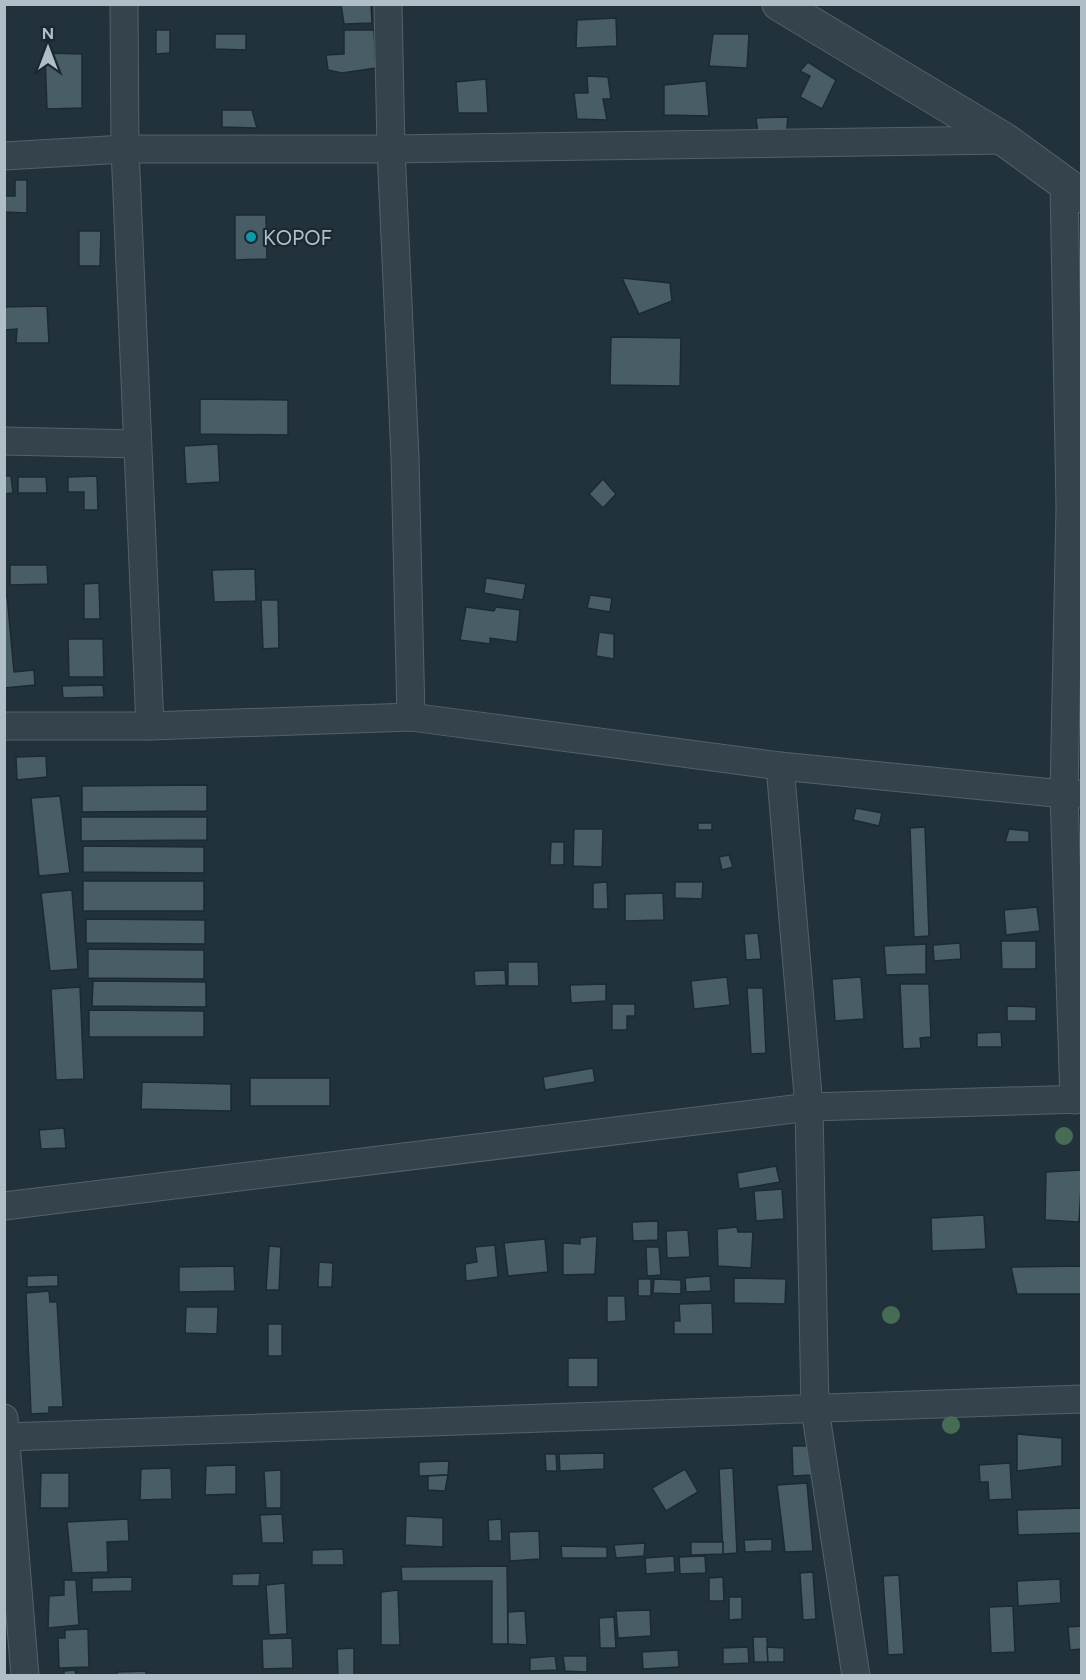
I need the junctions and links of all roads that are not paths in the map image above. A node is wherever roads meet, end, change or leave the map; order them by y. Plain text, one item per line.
1 (124, 4) edge
2 (388, 4) edge
3 (779, 4) edge
4 (1005, 140) junction
5 (125, 149) junction
6 (391, 149) junction
7 (4, 156) edge
8 (1073, 189) edge
9 (4, 441) edge
10 (137, 444) junction
11 (1076, 506) edge
12 (411, 717) junction
13 (4, 726) edge
14 (150, 726) junction
15 (780, 766) junction
16 (1073, 794) edge
17 (1078, 1100) edge
18 (809, 1107) junction
19 (4, 1206) edge
20 (1082, 1399) edge
21 (815, 1409) junction
22 (5, 1427) edge
23 (8, 1514) edge
24 (25, 1676) edge
25 (856, 1676) edge

1 - 5 street
2 - 6 street
3 - 4 street
4 - 6 street
4 - 8 street
5 - 6 street
5 - 7 street
5 - 10 street
6 - 12 street
8 - 11 street
9 - 10 street
10 - 14 street
11 - 16 street
12 - 14 street
12 - 15 street
13 - 14 street
15 - 16 street
15 - 18 street
16 - 17 street
17 - 18 street
18 - 19 street
18 - 21 street
20 - 21 street
21 - 22 street
21 - 25 street
22 - 23 street
23 - 24 street

